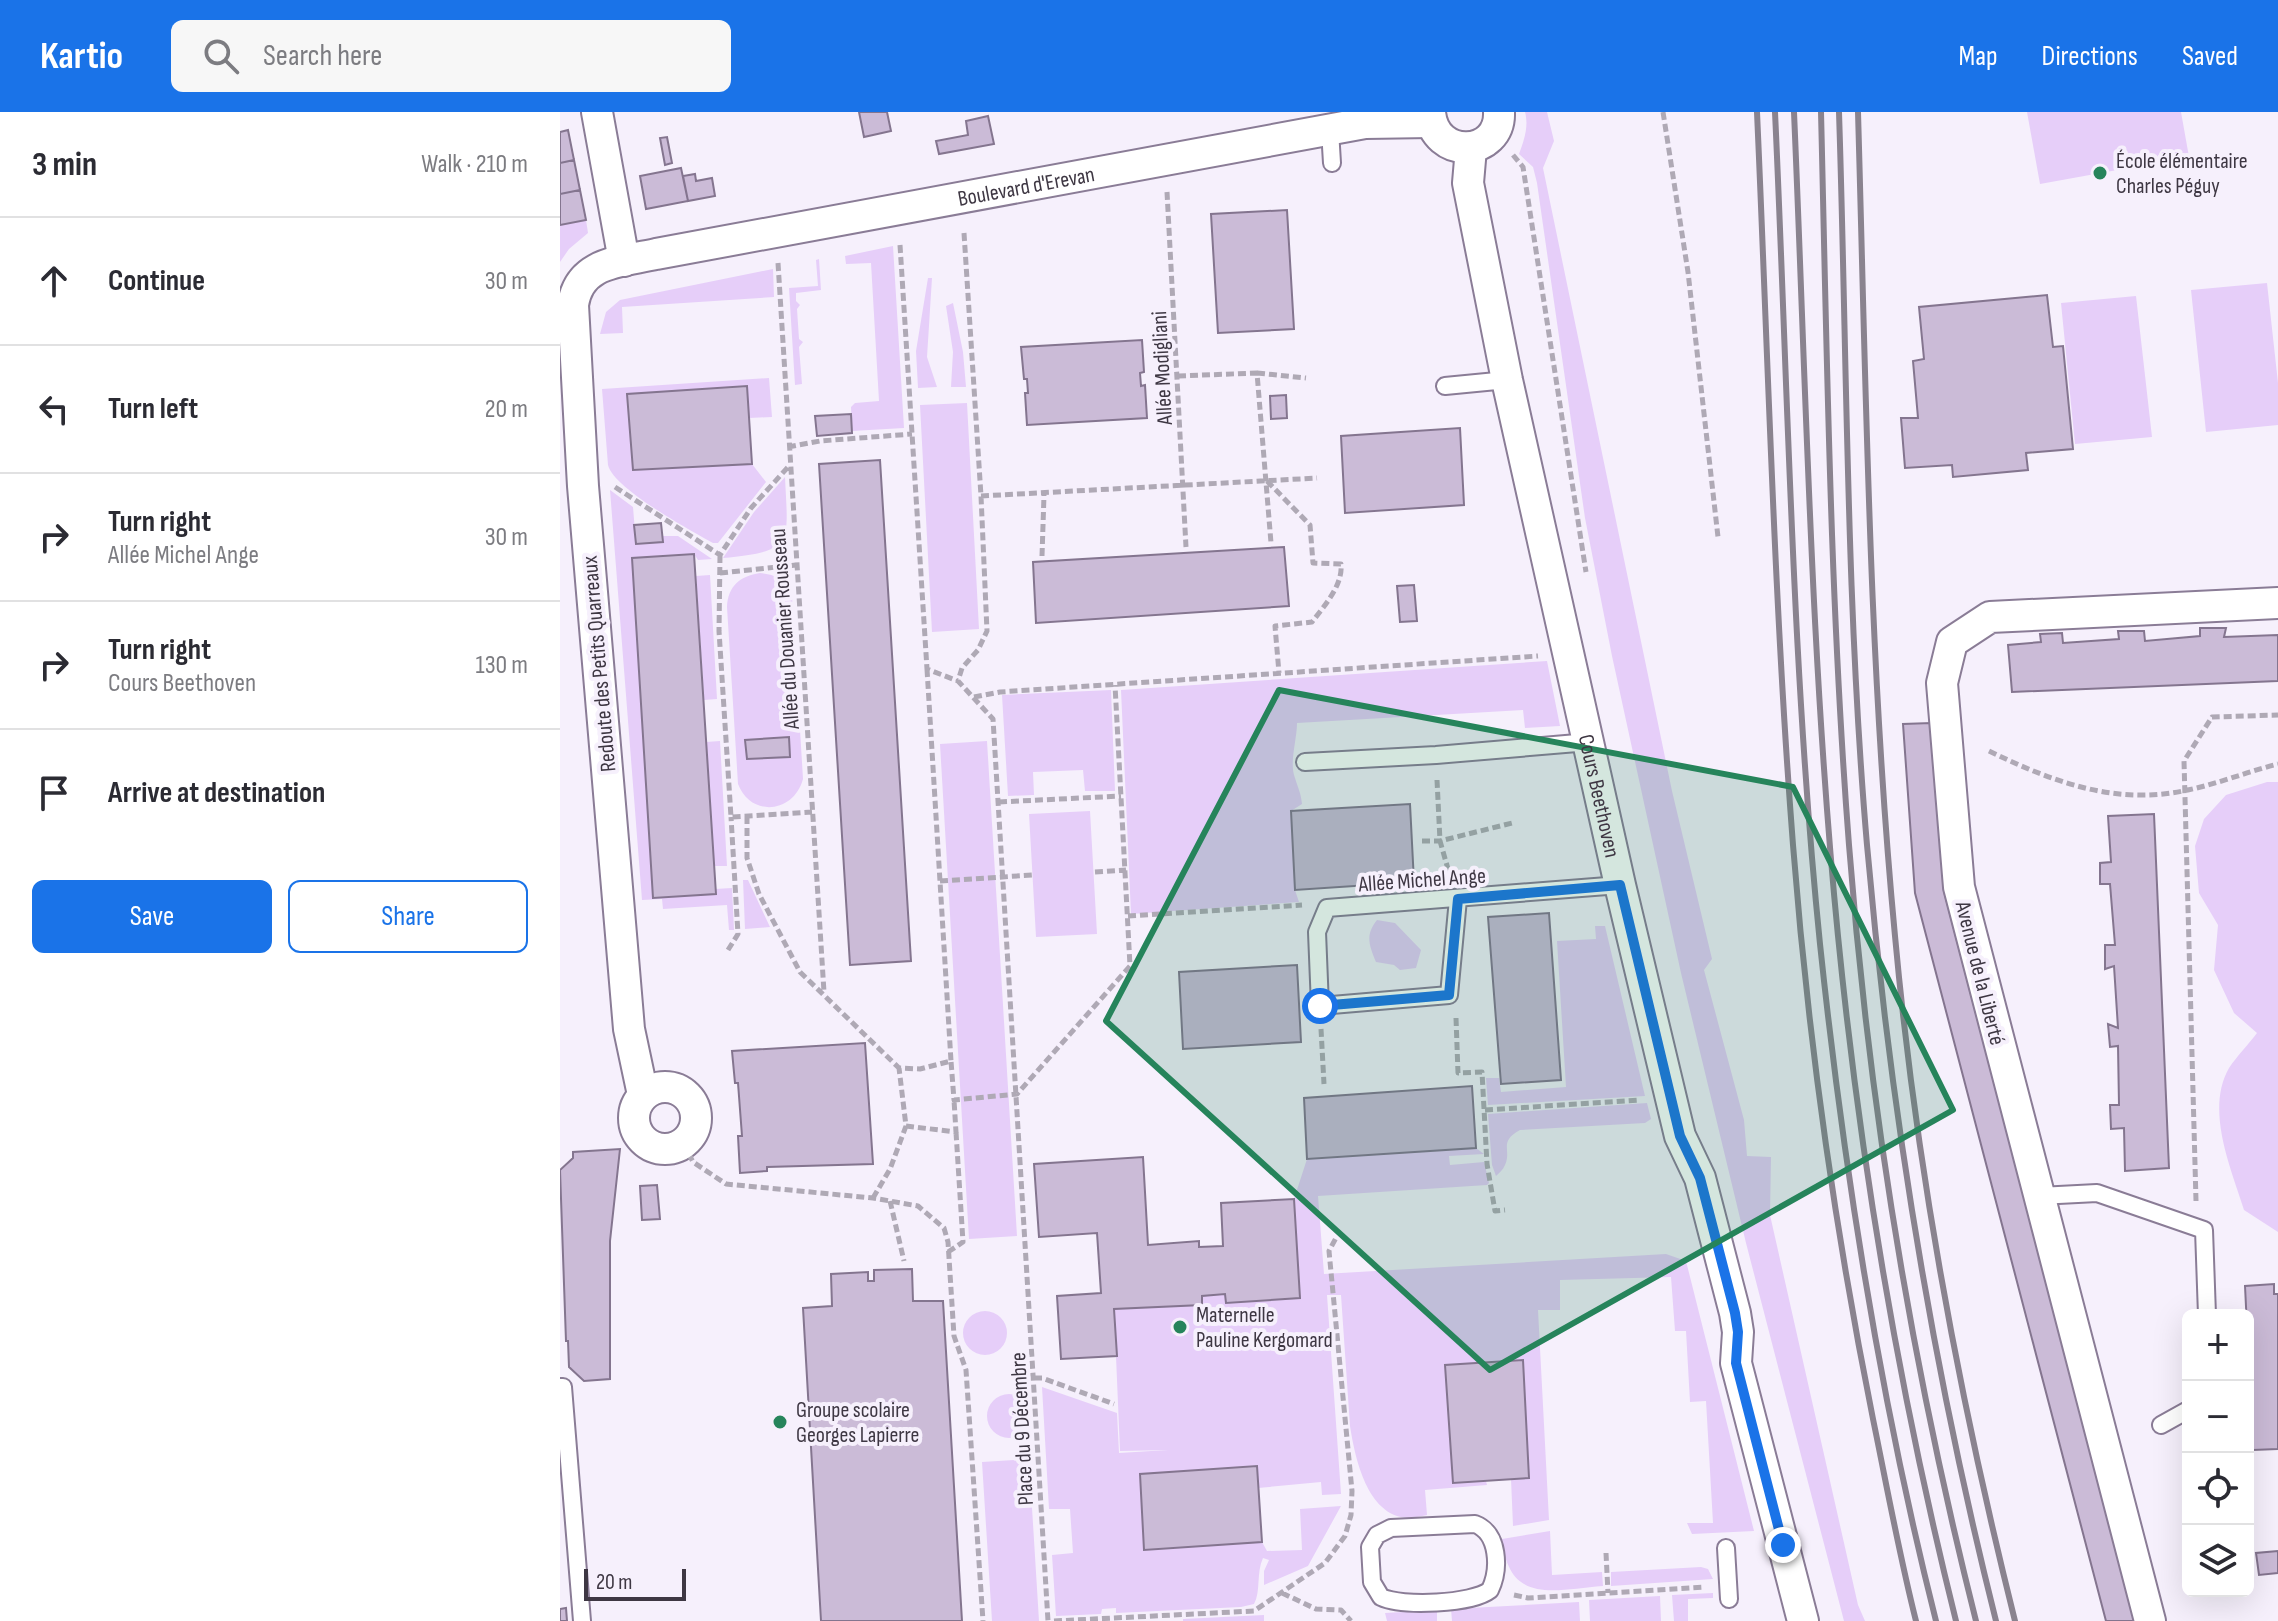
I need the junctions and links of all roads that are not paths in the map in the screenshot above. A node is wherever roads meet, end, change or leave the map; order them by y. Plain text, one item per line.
1 (597, 112) edge
2 (1430, 117) edge
3 (1330, 130) junction
4 (1488, 131) edge
5 (1332, 163) dead end
6 (624, 261) junction
7 (1507, 380) junction
8 (1445, 386) dead end
9 (2278, 603) edge
10 (1589, 742) junction
11 (1305, 762) dead end
12 (1620, 885) junction
13 (1458, 899) junction
14 (643, 1095) junction
15 (2039, 1196) junction
16 (2207, 1309) edge
17 (560, 1387) edge
18 (2182, 1413) edge
19 (2161, 1425) dead end
20 (1726, 1548) dead end
21 (1490, 1590) joint
22 (1729, 1599) dead end
23 (582, 1621) edge
24 (1803, 1621) edge
25 (2150, 1621) edge

1 - 6 street
2 - 3 street, Boulevard d'Erevan
2 - 4 street
3 - 5 lane
3 - 6 street, Boulevard d'Erevan
4 - 7 street, Cours Beethoven
6 - 14 street, Redoute des Petits Quarreaux
7 - 8 lane
7 - 10 street, Cours Beethoven
9 - 15 street, Avenue de la Liberté
10 - 11 lane
10 - 12 street, Cours Beethoven
12 - 13 lane, Allée Michel Ange
12 - 24 street, Cours Beethoven
13 - 13 lane, Allée Michel Ange
14 - 14 street, Redoute des Petits Quarreaux
15 - 16 lane
15 - 25 street, Avenue de la Liberté
17 - 23 lane
18 - 19 lane
20 - 22 lane
21 - 21 lane

